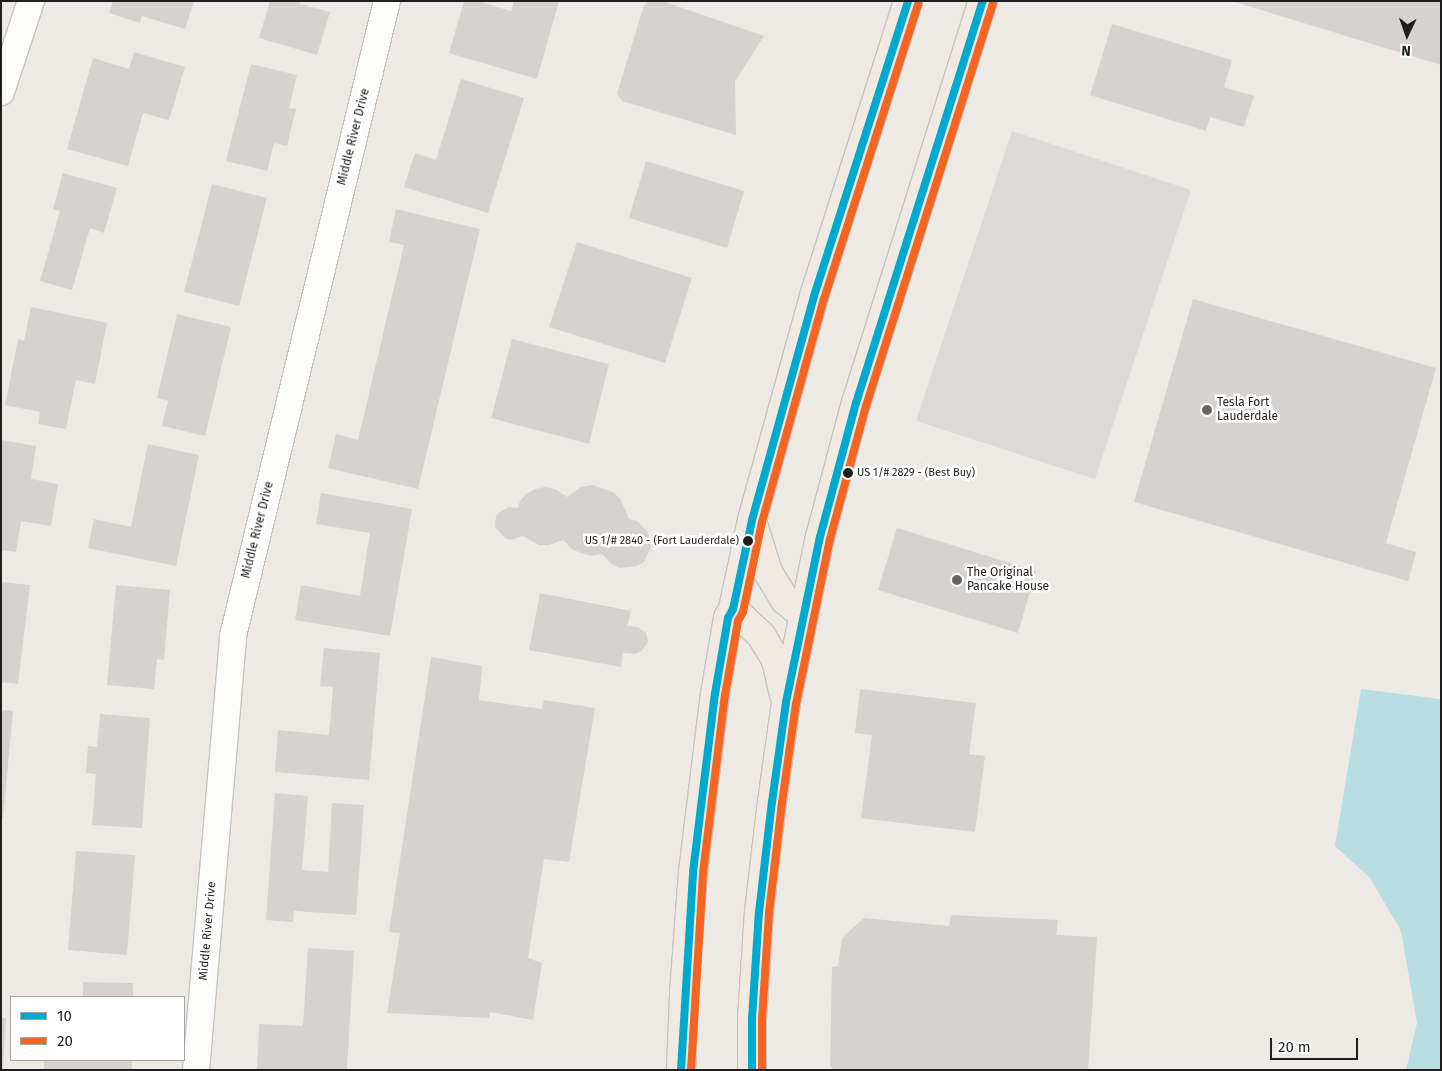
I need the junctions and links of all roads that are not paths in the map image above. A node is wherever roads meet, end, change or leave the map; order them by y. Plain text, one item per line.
1 (31, 1) edge
2 (387, 1) edge
3 (908, 1) edge
4 (983, 1) edge
5 (1, 92) edge
6 (752, 520) junction
7 (733, 609) junction
8 (803, 615) junction
9 (786, 702) junction
10 (196, 1070) edge
11 (681, 1070) edge
12 (752, 1070) edge

1 - 5 street
2 - 10 street, Middle River Drive
3 - 6 main road
4 - 8 main road
6 - 7 main road
6 - 8 main road
7 - 9 main road
7 - 11 main road
8 - 9 main road
9 - 12 main road

